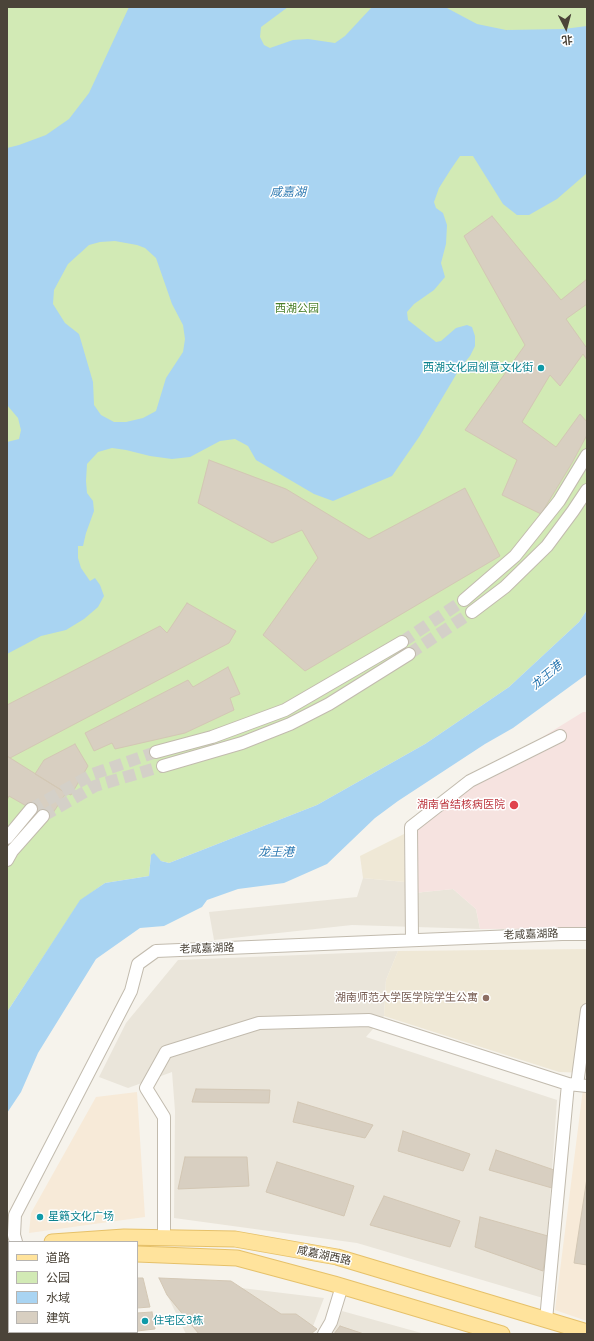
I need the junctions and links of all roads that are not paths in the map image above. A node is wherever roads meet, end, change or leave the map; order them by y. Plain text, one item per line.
1 (587, 455) edge
2 (587, 490) edge
3 (464, 600) tunnel mouth
4 (472, 612) tunnel mouth
5 (402, 642) tunnel mouth
6 (409, 654) tunnel mouth
7 (560, 736) dead end
8 (156, 752) tunnel mouth
9 (163, 766) tunnel mouth
10 (31, 809) tunnel mouth
11 (43, 816) tunnel mouth
12 (7, 838) edge
13 (7, 860) edge
14 (587, 934) edge
15 (412, 940) junction
16 (587, 1010) edge
17 (577, 1085) edge
18 (164, 1237) junction
19 (16, 1241) edge
20 (66, 1241) edge
21 (138, 1254) edge
22 (342, 1286) junction
23 (546, 1320) junction
24 (587, 1332) edge
25 (324, 1334) edge
26 (502, 1334) edge

1 - 3 street
2 - 4 street
5 - 8 street
6 - 9 street
7 - 15 street
10 - 12 street
11 - 13 street
14 - 15 street, 老咸嘉湖路
15 - 19 street, 老咸嘉湖路
16 - 17 street
17 - 18 street
17 - 23 street
18 - 20 main road, 咸嘉湖西路
18 - 23 main road, 咸嘉湖西路
21 - 22 main road, 咸嘉湖西路
22 - 25 street
22 - 26 main road, 咸嘉湖西路
23 - 24 main road, 咸嘉湖西路

